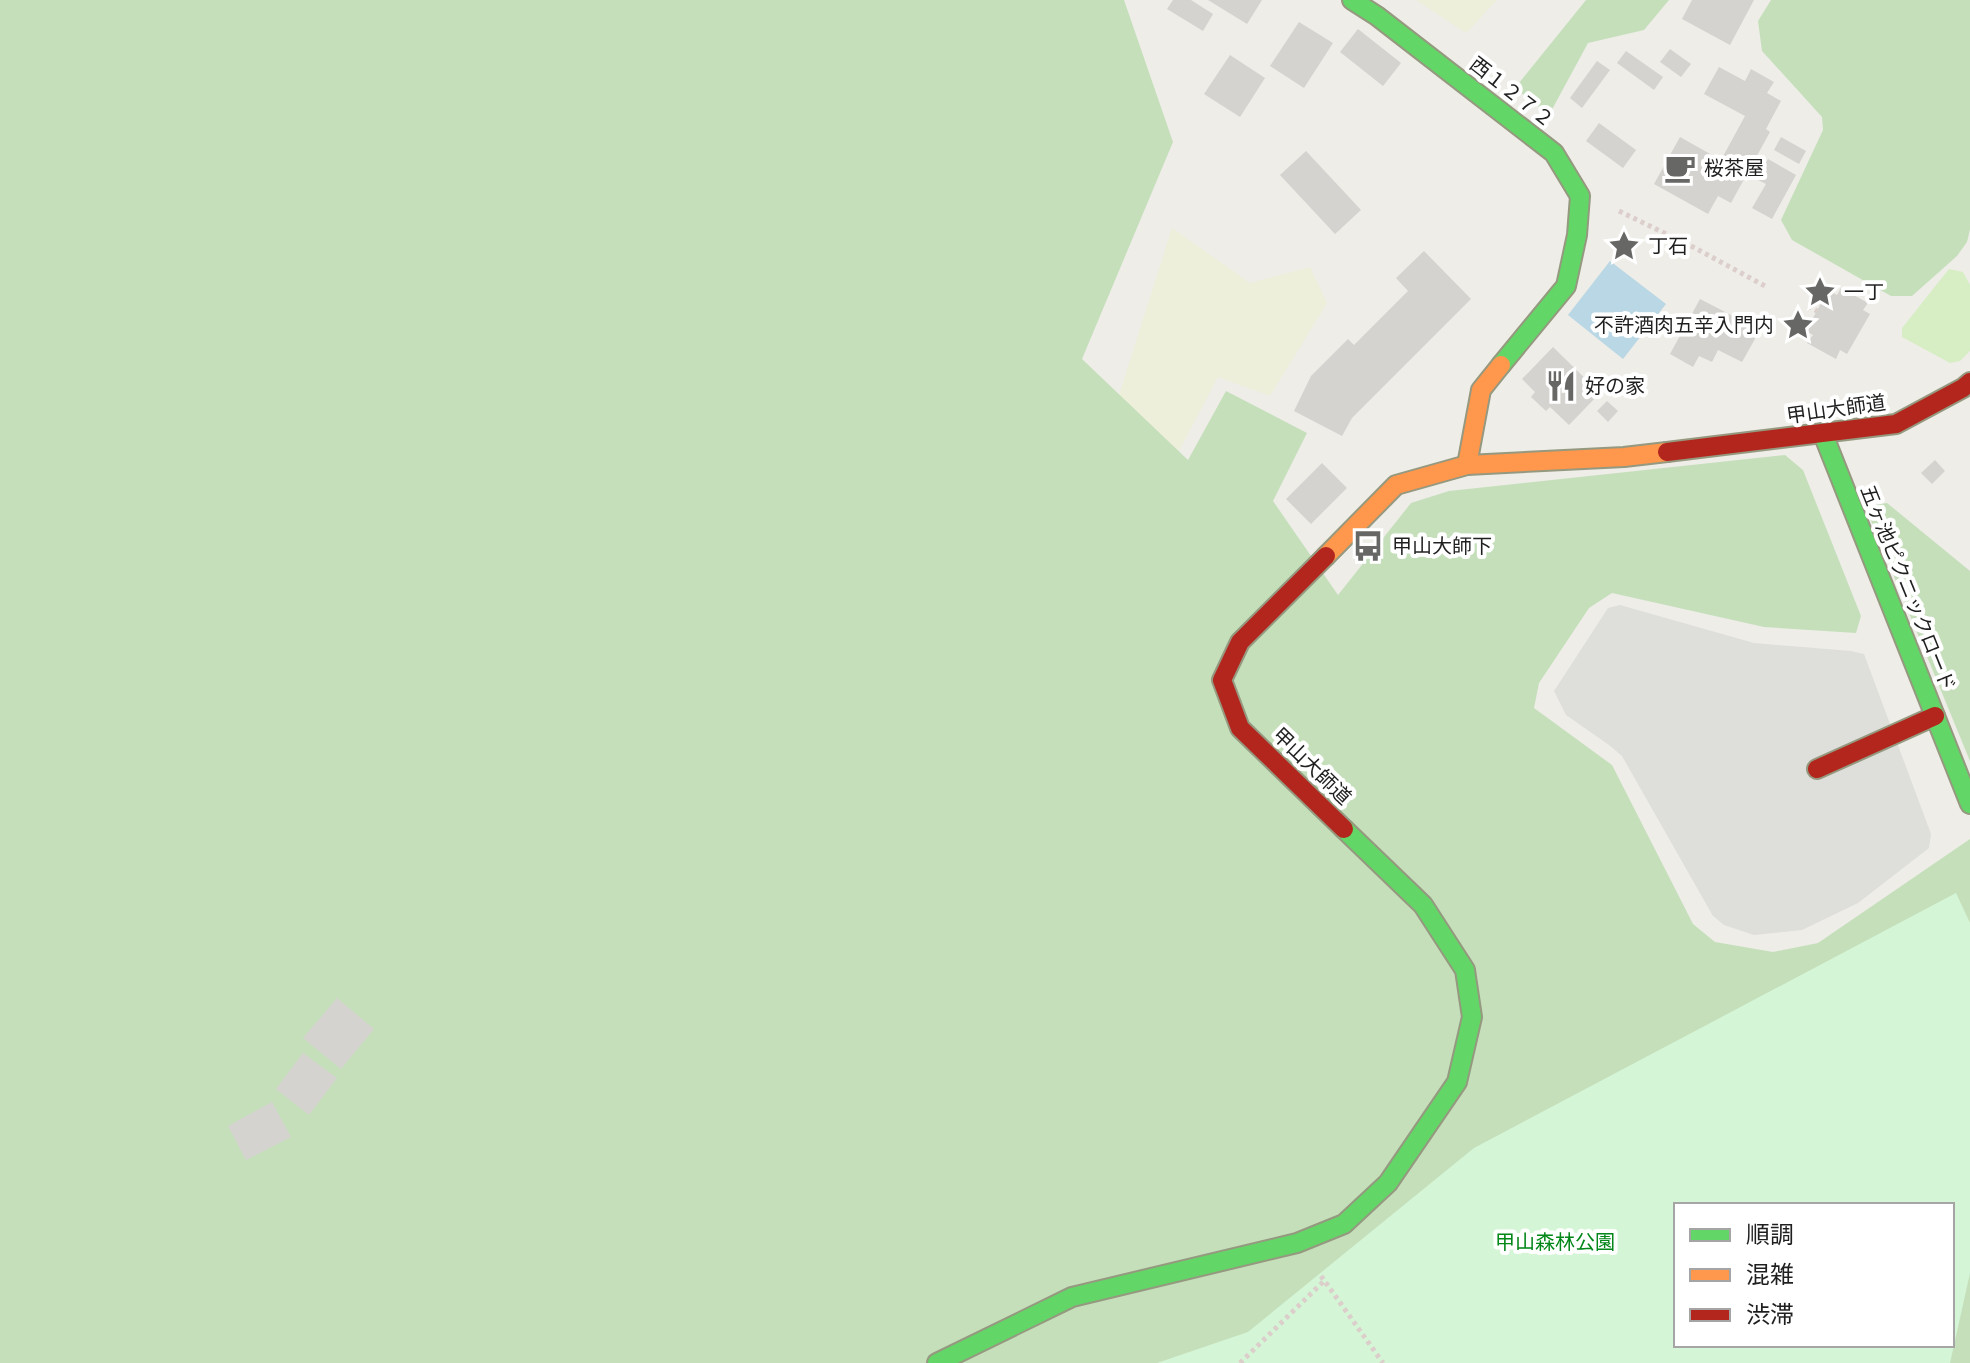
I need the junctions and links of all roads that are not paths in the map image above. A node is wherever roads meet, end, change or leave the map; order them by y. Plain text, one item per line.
1 (1352, 0) edge
2 (1970, 382) edge
3 (1823, 434) junction
4 (1467, 465) junction
5 (1935, 716) junction
6 (1817, 769) dead end
7 (1970, 804) edge
8 (937, 1363) edge

1 - 4 street, 西１２７２
2 - 3 street, 甲山大師道
3 - 4 street, 甲山大師道
3 - 5 street, 五ヶ池ピクニックロード
4 - 8 street, 甲山大師道
5 - 6 street
5 - 7 street, 五ヶ池ピクニックロード

